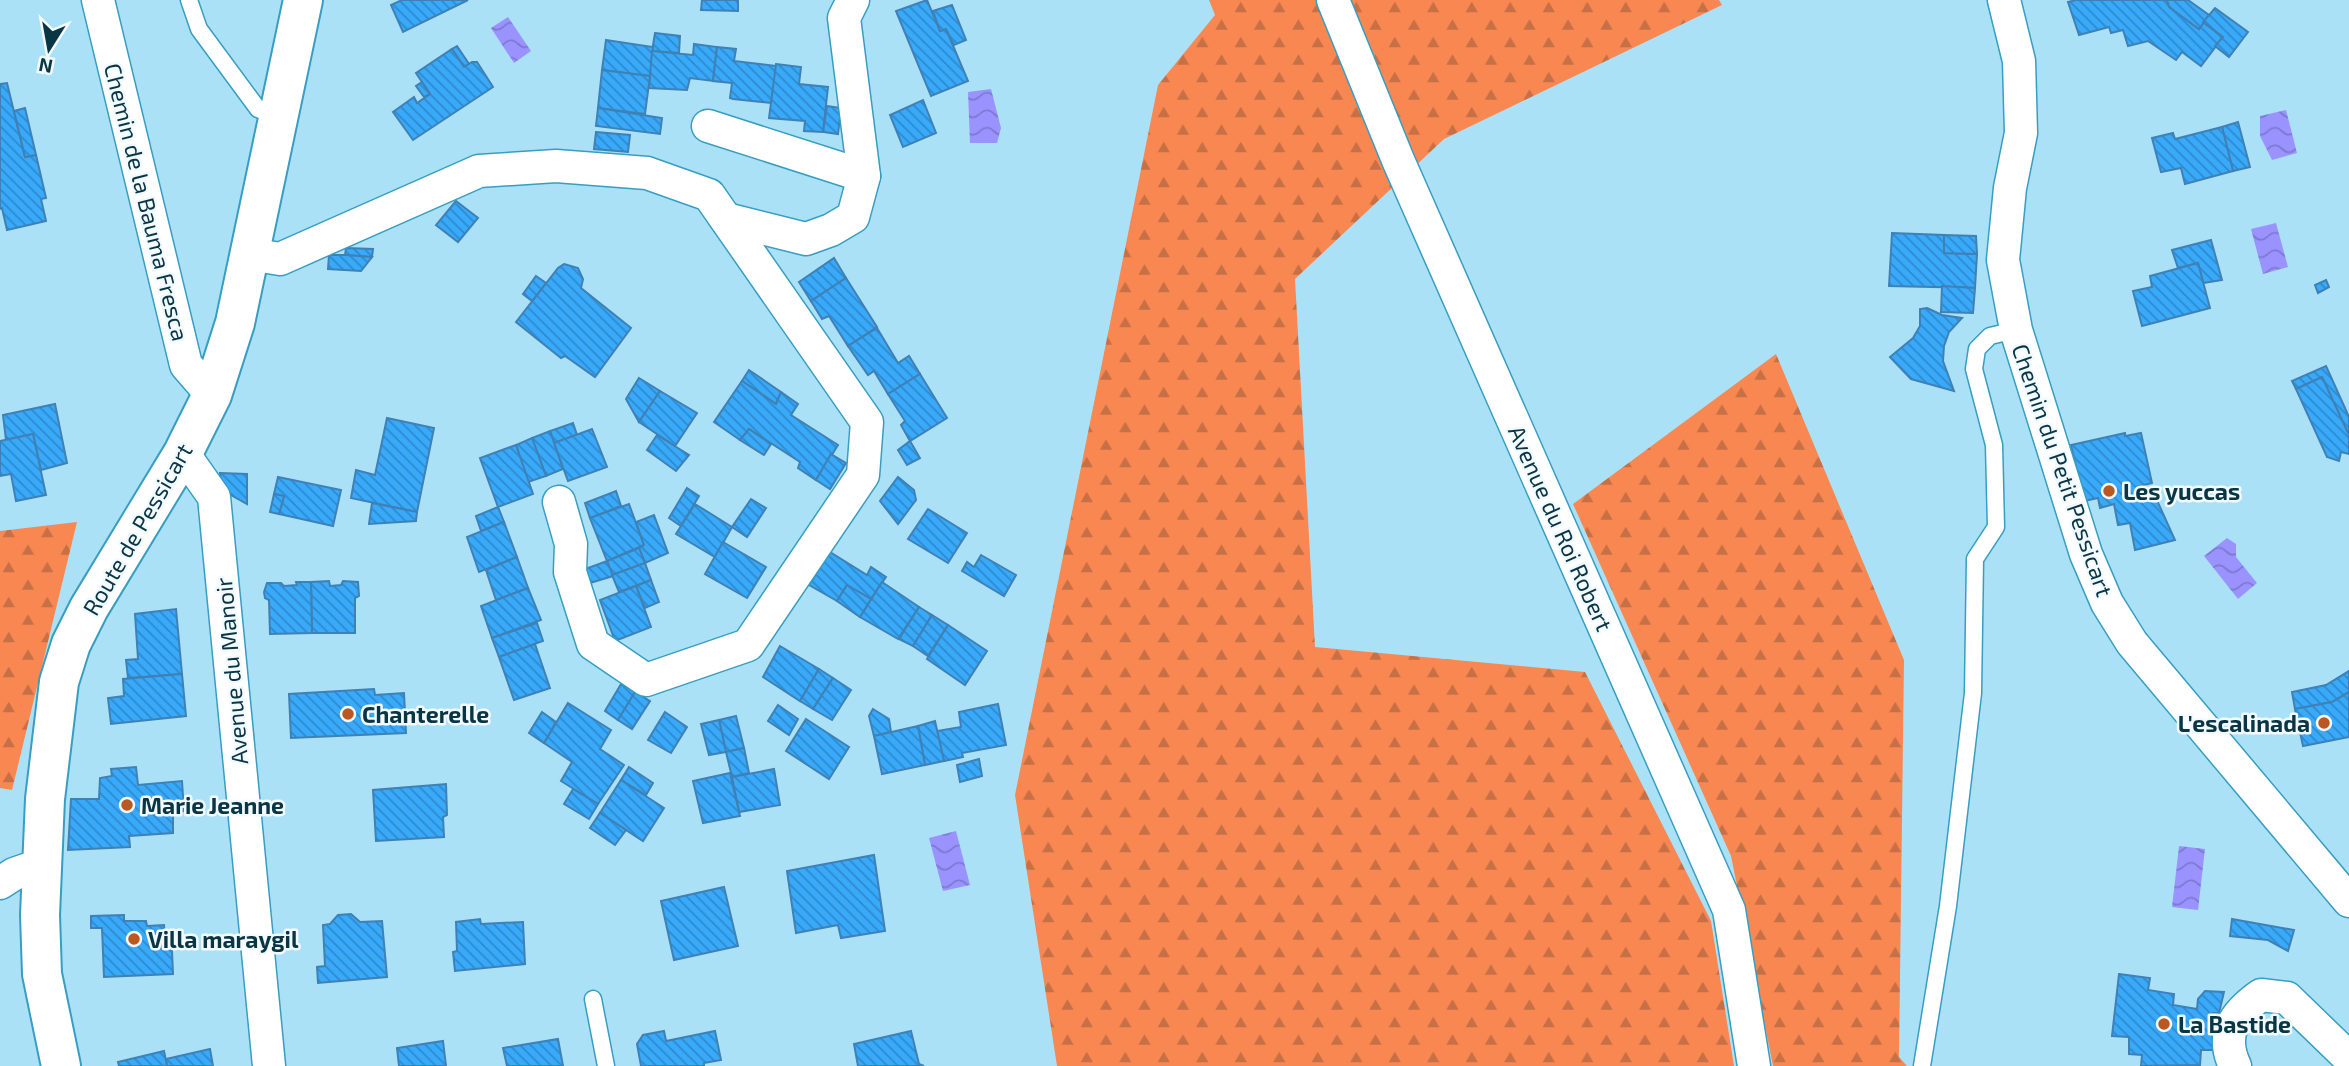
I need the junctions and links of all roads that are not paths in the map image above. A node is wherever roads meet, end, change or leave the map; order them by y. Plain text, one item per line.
1 (98, 0) edge
2 (189, 0) edge
3 (303, 0) edge
4 (853, 0) edge
5 (1333, 0) edge
6 (2004, 0) edge
7 (279, 117) junction
8 (708, 126) dead end
9 (864, 176) junction
10 (726, 219) junction
11 (249, 254) junction
12 (2016, 330) junction
13 (212, 395) junction
14 (183, 453) junction
15 (559, 502) dead end
16 (43, 864) junction
17 (0, 883) edge
18 (2349, 901) edge
19 (593, 999) dead end
20 (2349, 1058) edge
21 (61, 1066) edge
22 (269, 1066) edge
23 (606, 1066) edge
24 (1754, 1066) edge
25 (1922, 1066) edge
26 (2235, 1066) edge

1 - 13 street, Chemin de la Bauma Fresca
2 - 7 lane
3 - 7 street, Route de Pessicart
4 - 9 street
5 - 24 street, Avenue du Roi Robert
6 - 12 street, Chemin du Petit Pessicart
7 - 11 street, Route de Pessicart
8 - 9 street
9 - 10 street
10 - 11 street
10 - 15 street
11 - 13 street, Route de Pessicart
12 - 18 street, Chemin du Petit Pessicart
12 - 25 lane
13 - 14 street, Route de Pessicart
14 - 16 street, Route de Pessicart
14 - 22 street, Avenue du Manoir
16 - 17 street
16 - 21 street, Route de Pessicart
19 - 23 lane
20 - 26 street

